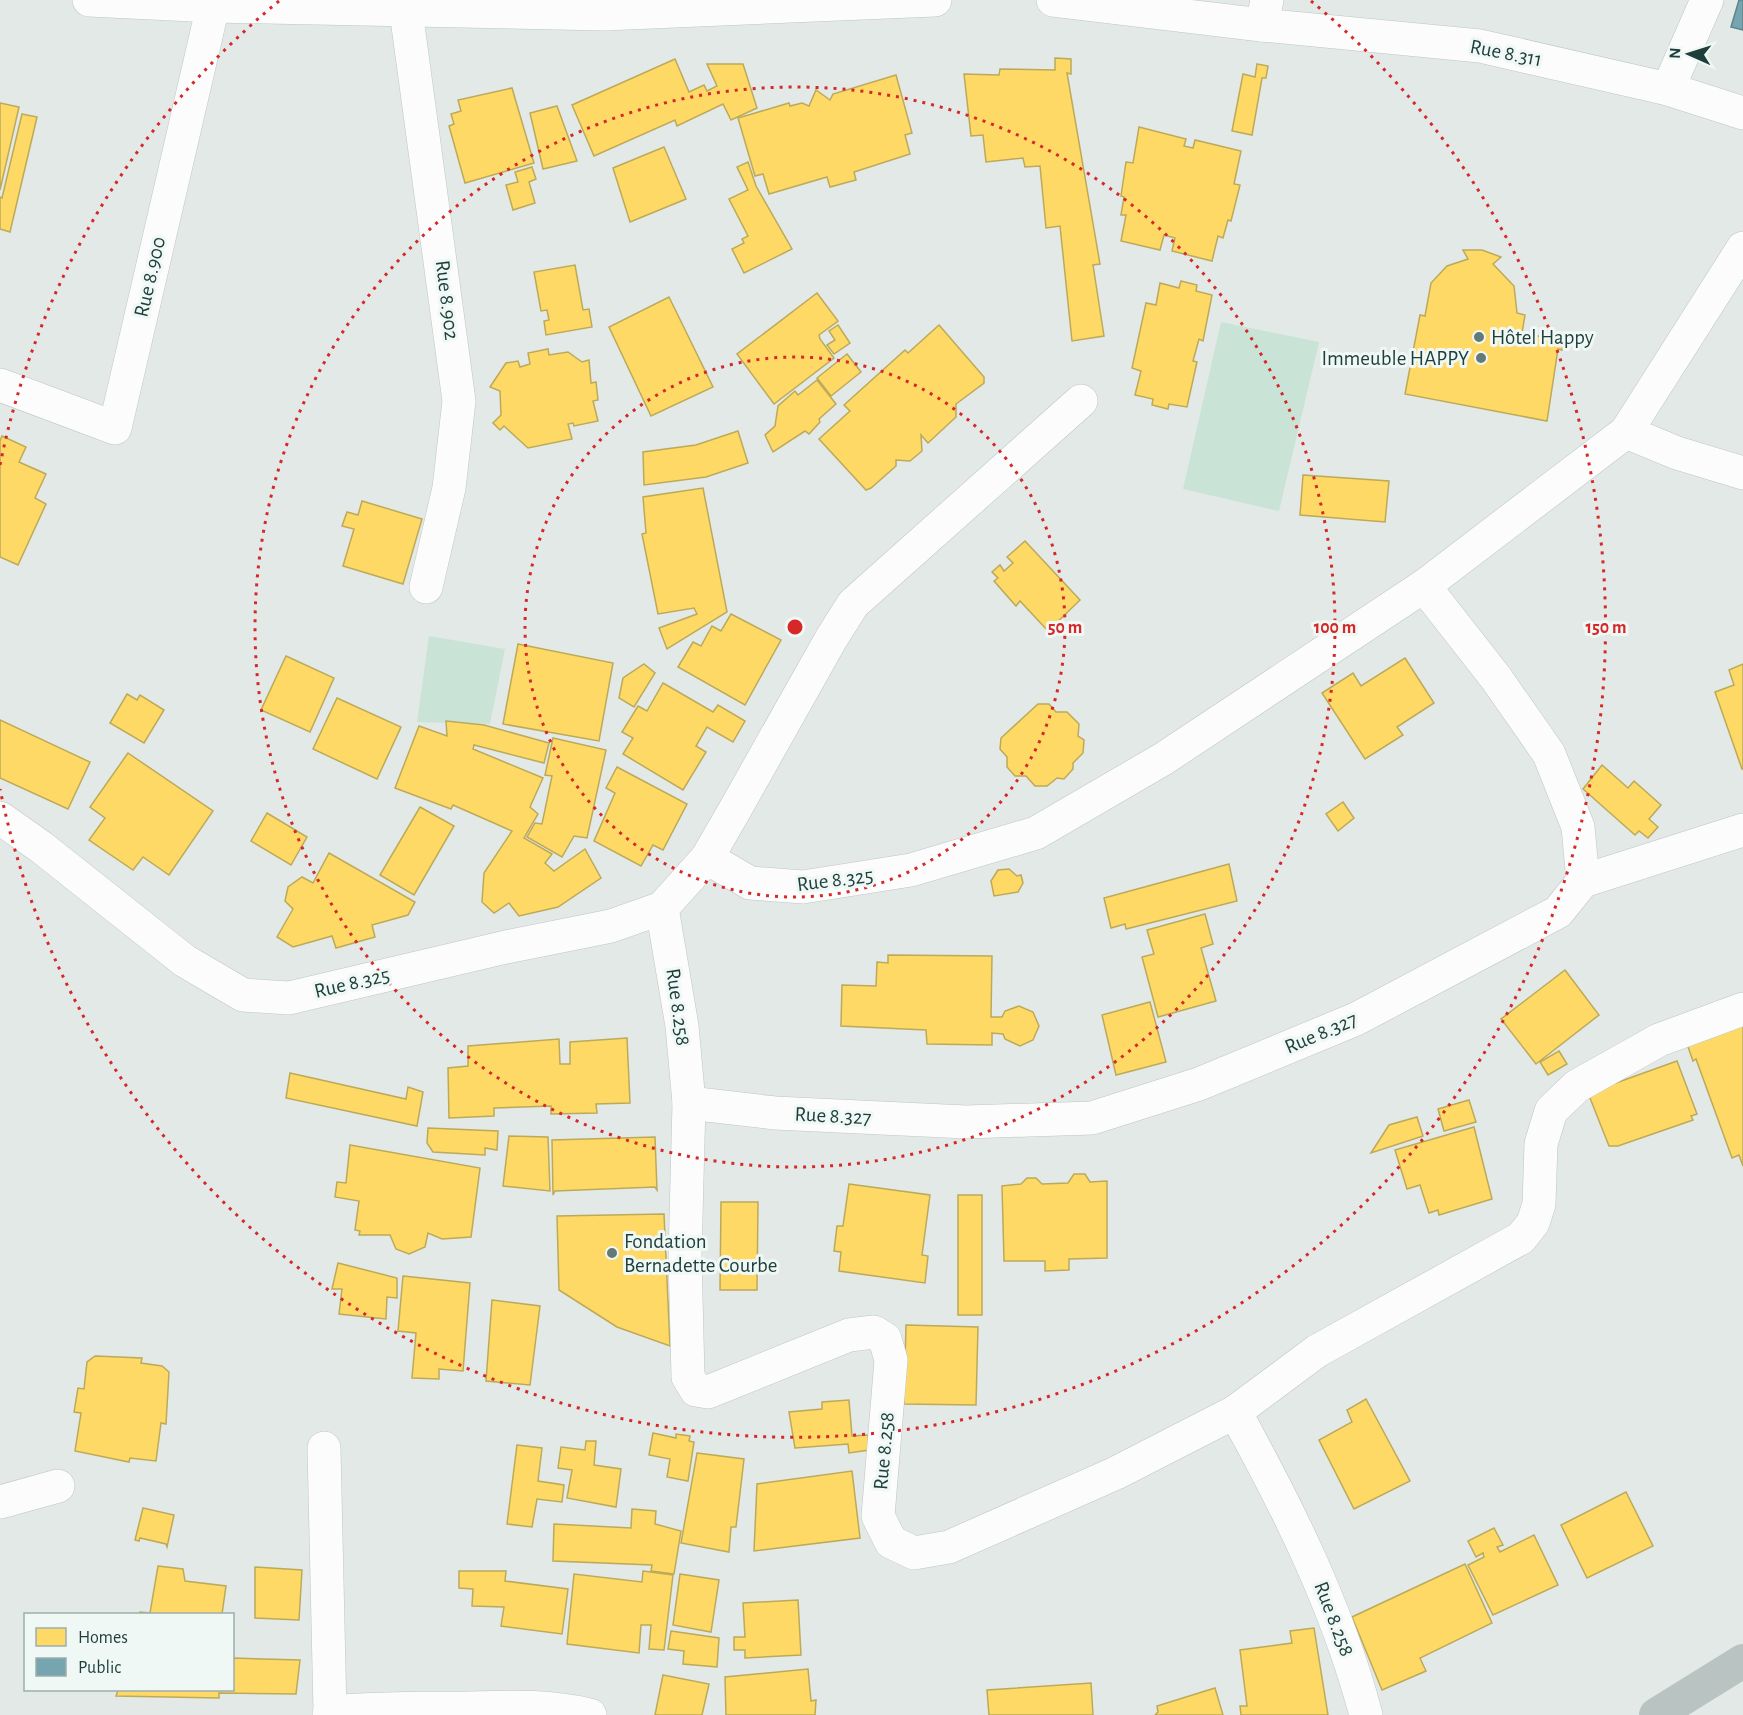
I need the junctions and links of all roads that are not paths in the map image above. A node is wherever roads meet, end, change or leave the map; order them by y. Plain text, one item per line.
1 (89, 0) edge
2 (935, 0) edge
3 (1053, 0) edge
4 (1707, 0) edge
5 (814, 2) edge
6 (295, 4) edge
7 (213, 6) junction
8 (406, 11) junction
9 (1264, 12) edge
10 (1668, 89) junction
11 (1743, 113) edge
12 (1743, 248) edge
13 (0, 385) edge
14 (1081, 401) dead end
15 (1626, 432) junction
16 (1743, 473) edge
17 (1425, 586) junction
18 (426, 587) dead end
19 (0, 818) edge
20 (1743, 830) edge
21 (706, 858) junction
22 (1583, 881) junction
23 (662, 908) junction
24 (1743, 1009) edge
25 (690, 1103) junction
26 (1235, 1412) junction
27 (324, 1448) dead end
28 (58, 1486) dead end
29 (0, 1502) edge
30 (1743, 1661) edge
31 (330, 1713) edge
32 (590, 1715) edge
33 (1366, 1715) edge
34 (1656, 1715) edge

1 - 7 street
2 - 5 street
3 - 9 street, Rue 8.311
4 - 10 street
5 - 8 street
6 - 7 street
6 - 8 street
7 - 13 street, Rue 8.900
8 - 18 street, Rue 8.902
9 - 10 street, Rue 8.311
10 - 11 street, Rue 8.311
12 - 15 street
14 - 21 street
15 - 16 street
15 - 17 street, Rue 8.325
17 - 21 street, Rue 8.325
17 - 22 street
19 - 23 street, Rue 8.325
20 - 22 street
21 - 23 street, Rue 8.325
22 - 25 street, Rue 8.327
23 - 25 street, Rue 8.258
24 - 26 street
25 - 26 street, Rue 8.258
26 - 33 street, Rue 8.258
27 - 31 street
28 - 29 street
30 - 34 highway
31 - 32 street

